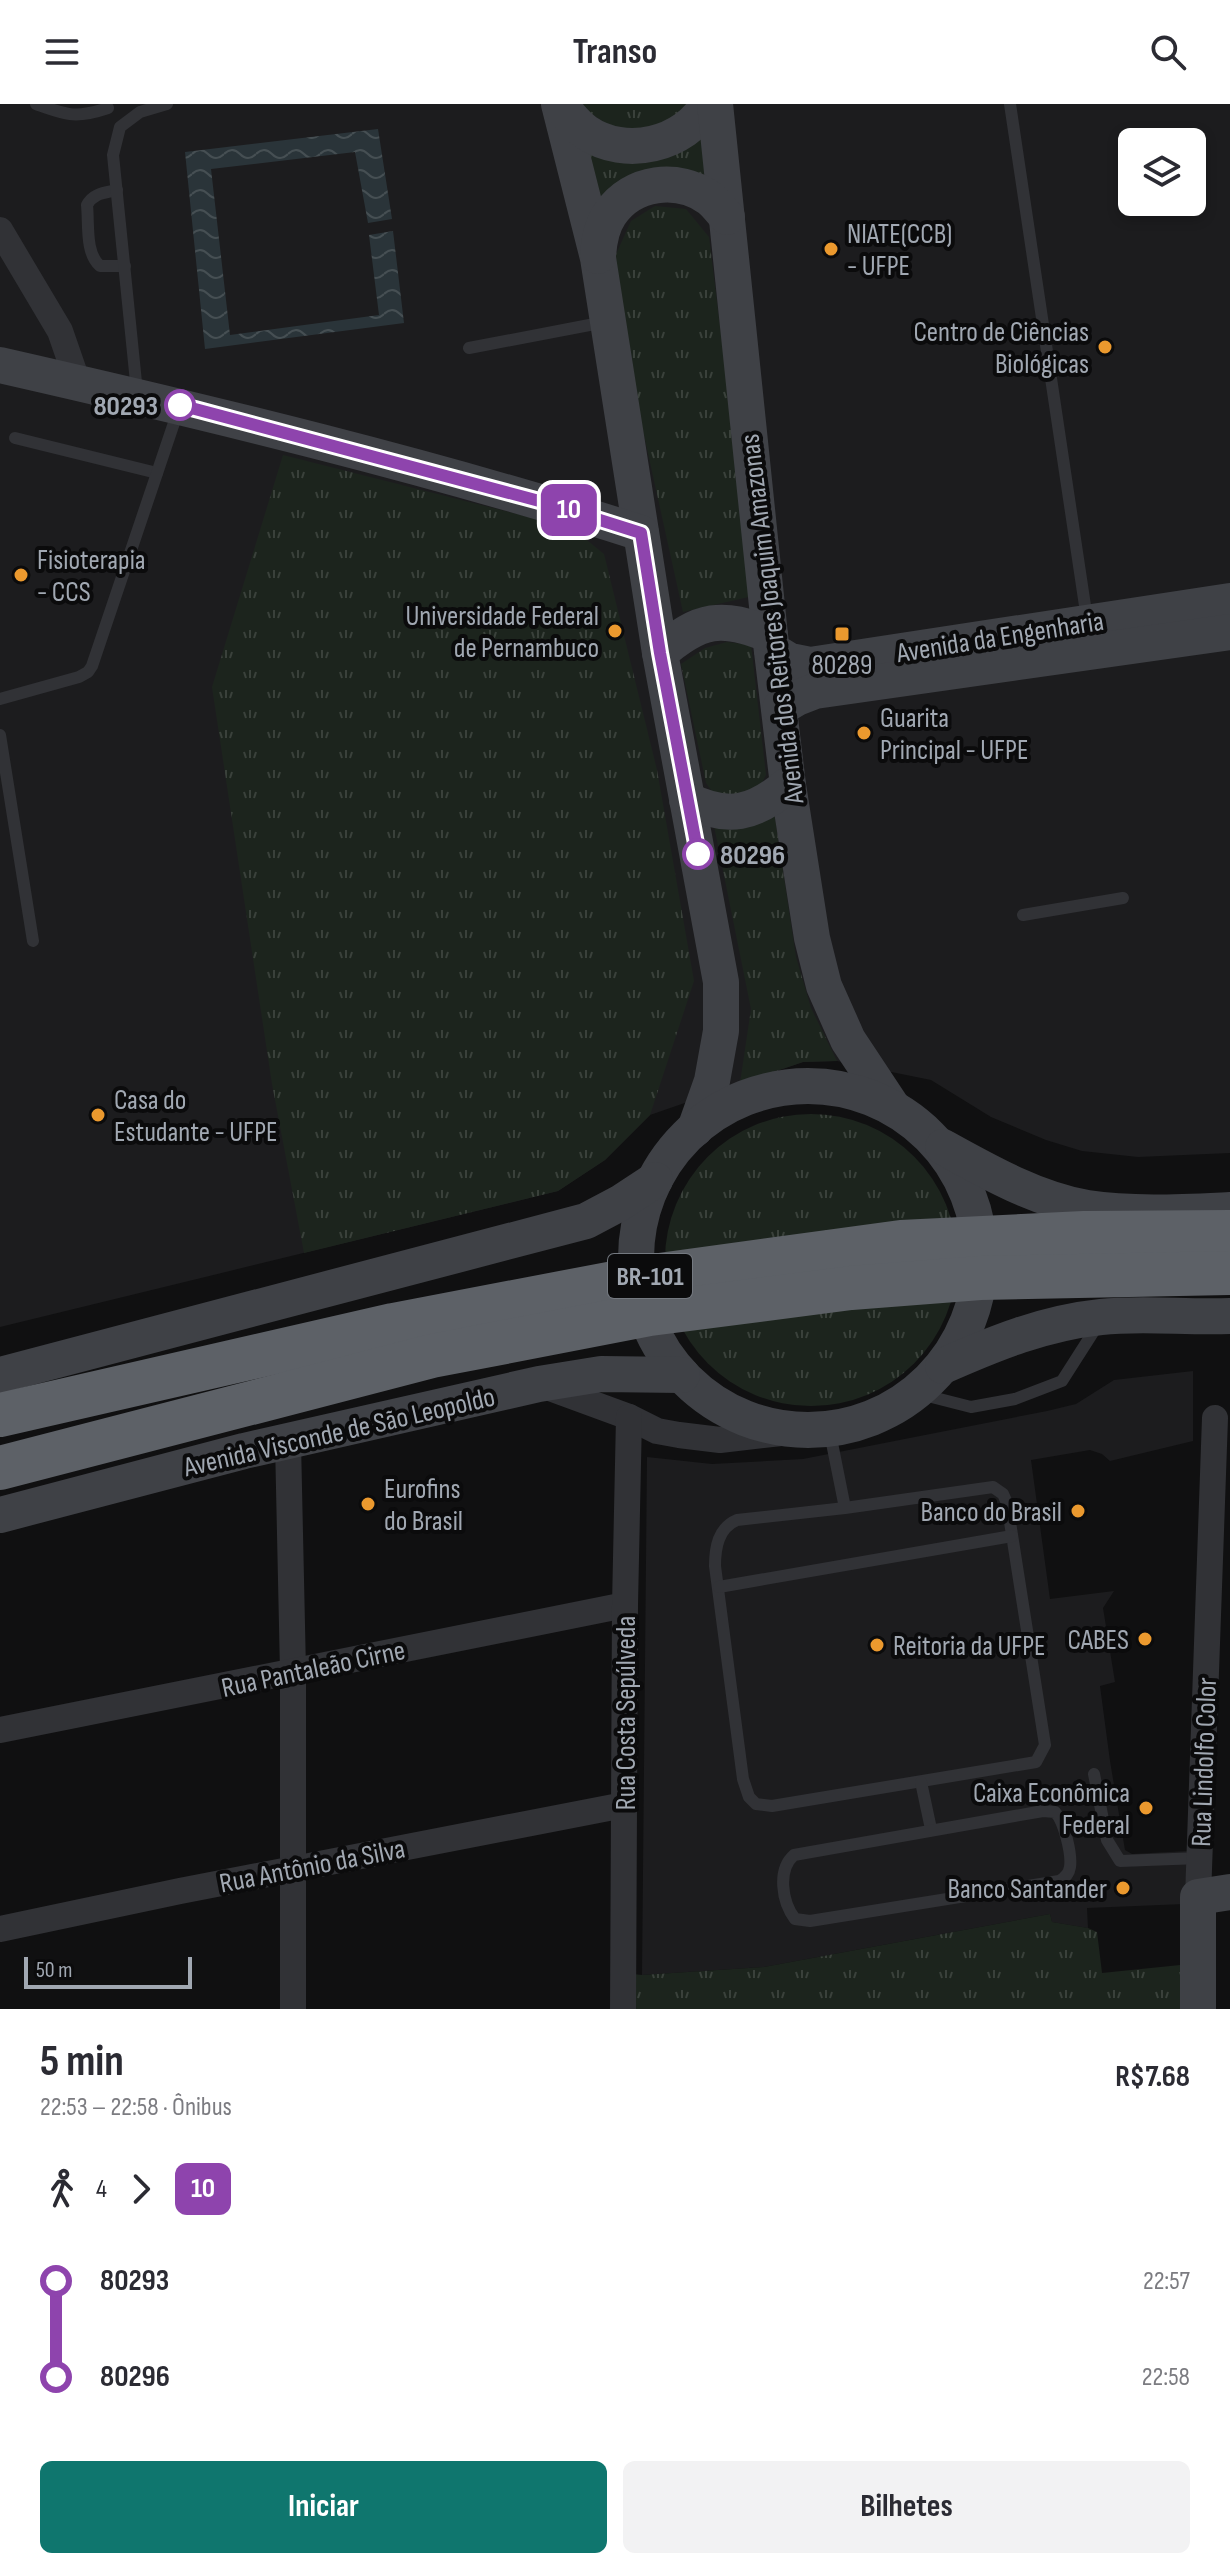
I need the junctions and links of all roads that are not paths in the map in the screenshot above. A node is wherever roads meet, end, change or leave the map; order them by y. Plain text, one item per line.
1 (36, 104) edge
2 (167, 104) edge
3 (560, 104) edge
4 (708, 104) edge
5 (715, 104) edge
6 (1010, 104) edge
7 (107, 106) edge
8 (120, 127) junction
9 (117, 190) junction
10 (727, 217) junction
11 (0, 230) edge
12 (598, 258) junction
13 (125, 266) junction
14 (608, 322) junction
15 (469, 348) dead end
16 (0, 365) edge
17 (78, 383) junction
18 (138, 396) junction
19 (180, 405) junction
20 (15, 438) dead end
21 (157, 473) junction
22 (641, 533) junction
23 (1230, 601) edge
24 (1088, 623) junction
25 (1230, 632) edge
26 (771, 642) junction
27 (660, 653) junction
28 (0, 699) edge
29 (780, 708) junction
30 (0, 735) edge
31 (788, 785) junction
32 (687, 800) junction
33 (1123, 898) dead end
34 (1023, 915) dead end
35 (33, 941) dead end
36 (897, 1112) junction
37 (695, 1129) junction
38 (938, 1145) junction
39 (655, 1180) junction
40 (1230, 1210) edge
41 (1230, 1232) edge
42 (1230, 1273) edge
43 (1103, 1316) junction
44 (1230, 1316) edge
45 (943, 1366) junction
46 (0, 1375) edge
47 (682, 1375) junction
48 (539, 1384) junction
49 (916, 1393) junction
50 (0, 1415) edge
51 (629, 1417) junction
52 (1215, 1418) dead end
53 (818, 1429) junction
54 (288, 1442) junction
55 (0, 1468) edge
56 (845, 1508) junction
57 (0, 1515) edge
58 (1012, 1536) junction
59 (719, 1587) junction
60 (625, 1605) junction
61 (293, 1671) junction
62 (0, 1730) edge
63 (1094, 1774) dead end
64 (921, 1782) junction
65 (624, 1805) junction
66 (931, 1829) junction
67 (1200, 1858) junction
68 (293, 1869) junction
69 (1214, 1895) edge
70 (0, 1929) edge
71 (293, 2009) edge
72 (623, 2009) edge
73 (1198, 2009) edge

1 - 7 lane
2 - 8 lane
3 - 4 street
3 - 12 street
5 - 10 street, Avenida dos Reitores Joaquim Amazonas
6 - 24 lane
7 - 8 lane
8 - 9 lane
9 - 13 lane
9 - 13 lane
10 - 12 street
10 - 26 street, Avenida dos Reitores Joaquim Amazonas
11 - 17 street
12 - 14 street
13 - 18 lane
14 - 15 lane
14 - 22 street
16 - 17 street
17 - 18 street
18 - 19 street
19 - 21 lane
19 - 22 street
20 - 21 lane
21 - 28 lane
22 - 27 street
23 - 24 street, Avenida da Engenharia
24 - 26 street, Avenida da Engenharia
25 - 29 street, Avenida da Engenharia
26 - 27 street, Avenida da Engenharia
26 - 29 street, Avenida dos Reitores Joaquim Amazonas
27 - 32 street
29 - 31 street, Avenida dos Reitores Joaquim Amazonas
30 - 35 lane
31 - 32 street
31 - 36 street, Avenida dos Reitores Joaquim Amazonas
32 - 37 street
33 - 34 lane
36 - 37 street
36 - 38 street
37 - 39 street
38 - 40 street
38 - 45 street
39 - 46 street
39 - 47 street
41 - 50 highway, BR-101
42 - 55 highway, BR-101
43 - 44 street
43 - 45 street
43 - 49 lane
45 - 49 street
47 - 48 street, Avenida Visconde de São Leopoldo
47 - 53 street
48 - 51 street
48 - 54 street, Avenida Visconde de São Leopoldo
49 - 53 street
51 - 53 street
51 - 60 street, Rua Costa Sepúlveda
52 - 67 street, Rua Lindolfo Color
53 - 56 lane
54 - 57 street, Avenida Visconde de São Leopoldo
54 - 61 street
56 - 58 lane
56 - 59 lane
58 - 59 lane
58 - 64 lane
59 - 64 lane
60 - 61 street, Rua Pantaleão Cirne
60 - 65 street, Rua Costa Sepúlveda
61 - 62 street, Rua Pantaleão Cirne
61 - 68 street
63 - 67 lane
64 - 66 lane
65 - 68 street, Rua Antônio da Silva
65 - 72 street, Rua Costa Sepúlveda
66 - 66 lane
67 - 69 street, Rua Lindolfo Color
68 - 70 street, Rua Antônio da Silva
68 - 71 street
69 - 73 street, Rua Lindolfo Color

